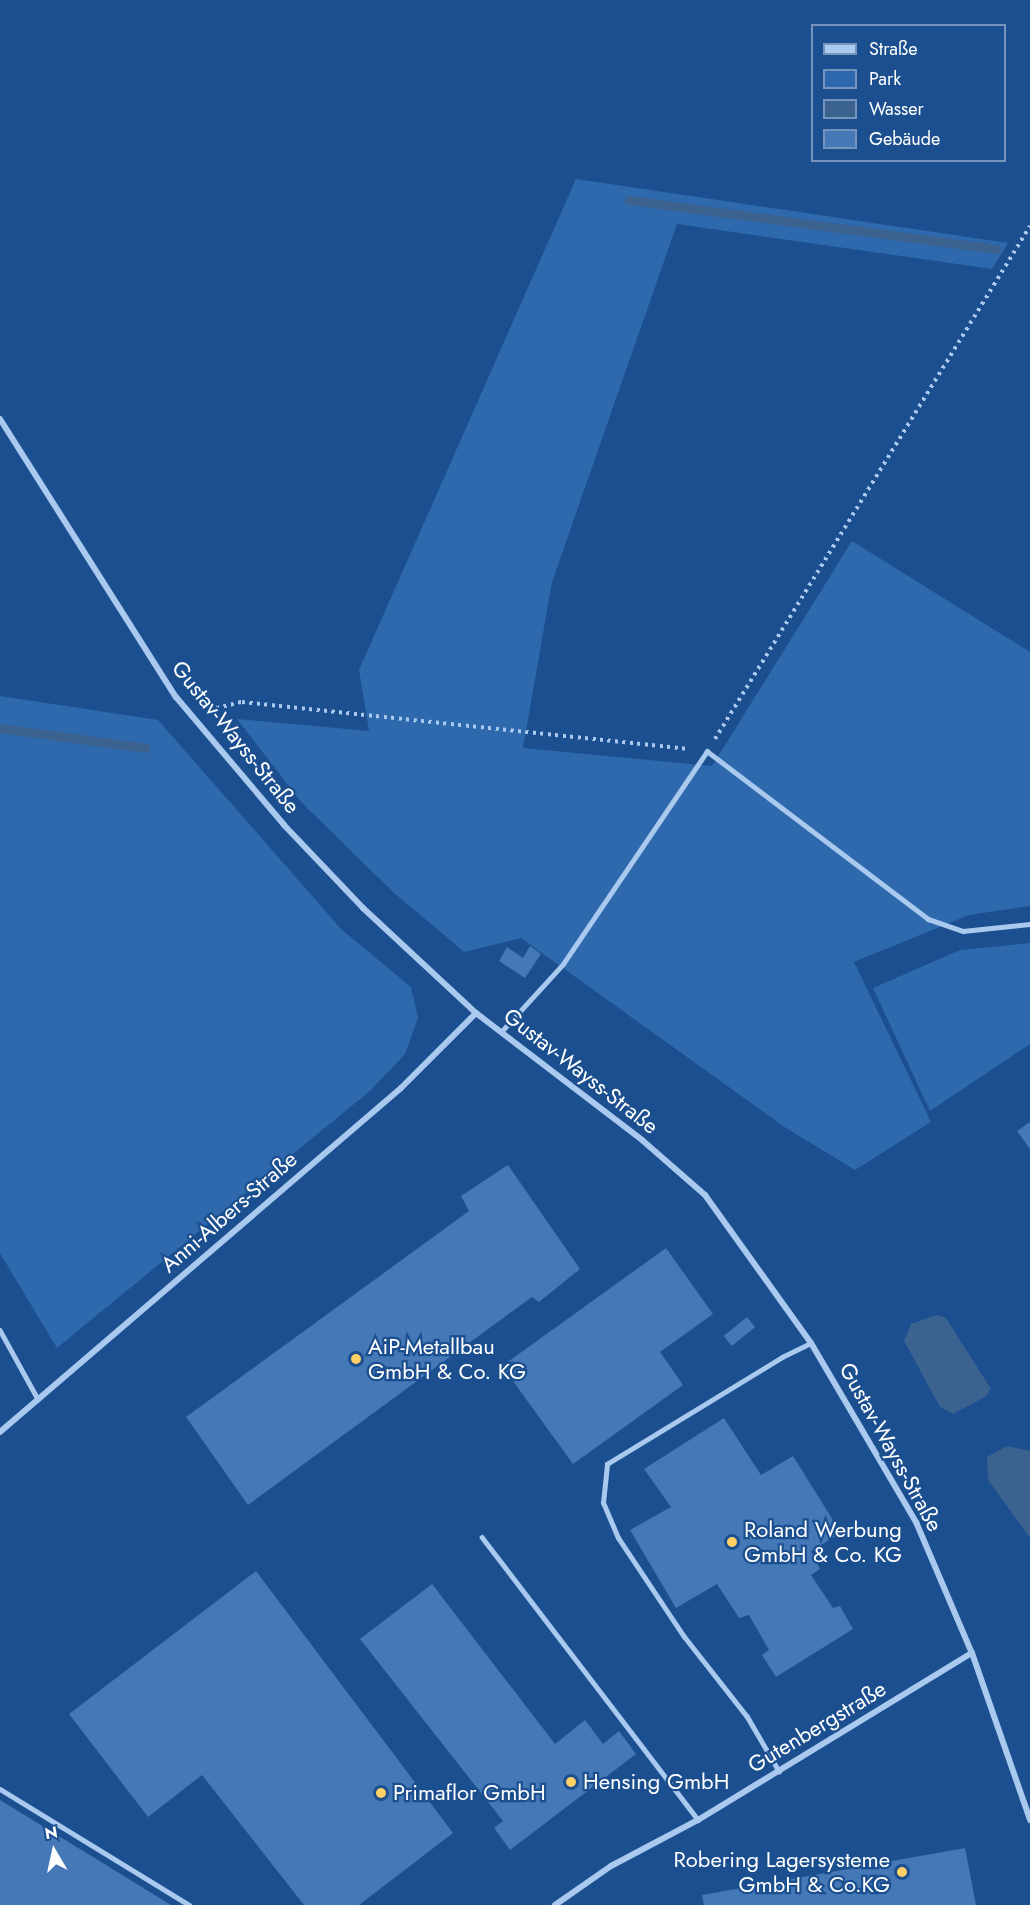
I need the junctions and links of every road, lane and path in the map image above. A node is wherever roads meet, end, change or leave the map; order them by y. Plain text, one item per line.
1 (1030, 226) edge
2 (0, 420) edge
3 (191, 714) junction
4 (707, 751) junction
5 (1030, 924) edge
6 (476, 1013) junction
7 (501, 1032) junction
8 (0, 1330) edge
9 (811, 1343) junction
10 (38, 1399) junction
11 (0, 1432) edge
12 (482, 1537) dead end
13 (972, 1653) junction
14 (779, 1772) junction
15 (0, 1789) edge
16 (698, 1820) junction
17 (1030, 1820) edge
18 (189, 1905) edge
19 (555, 1905) edge

1 - 4 path
2 - 3 street, Gustav-Wayss-Straße
3 - 4 path
3 - 6 street, Gustav-Wayss-Straße
4 - 5 lane
4 - 7 lane
6 - 7 street, Gustav-Wayss-Straße
6 - 10 street, Anni-Albers-Straße
7 - 9 street, Gustav-Wayss-Straße
8 - 10 lane
9 - 13 street, Gustav-Wayss-Straße
9 - 14 lane
10 - 11 street, Anni-Albers-Straße
12 - 16 lane
13 - 14 street, Gutenbergstraße
13 - 17 street, Gustav-Wayss-Straße
14 - 16 street, Gutenbergstraße
15 - 18 lane
16 - 19 street, Gutenbergstraße

